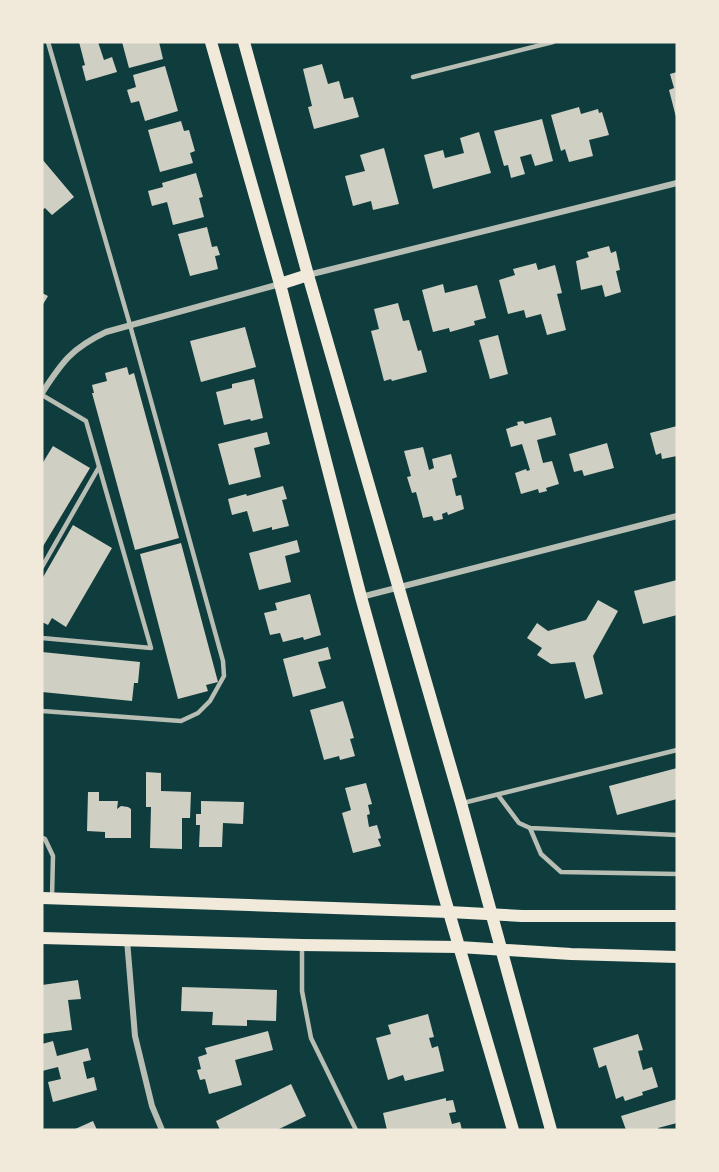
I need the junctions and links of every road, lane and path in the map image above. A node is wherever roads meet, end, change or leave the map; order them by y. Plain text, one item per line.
1 (48, 42) edge
2 (211, 42) edge
3 (244, 42) edge
4 (553, 42) edge
5 (413, 77) dead end
6 (677, 183) edge
7 (308, 275) junction
8 (280, 284) junction
9 (130, 325) junction
10 (42, 394) edge
11 (99, 467) junction
12 (677, 516) edge
13 (42, 567) edge
14 (399, 587) junction
15 (361, 597) junction
16 (42, 638) edge
17 (42, 711) edge
18 (677, 750) edge
19 (498, 795) junction
20 (461, 804) junction
21 (530, 828) junction
22 (677, 835) edge
23 (44, 838) edge
24 (677, 874) edge
25 (47, 898) edge
26 (448, 912) junction
27 (492, 916) junction
28 (677, 916) edge
29 (42, 938) edge
30 (128, 940) junction
31 (302, 945) junction
32 (459, 947) junction
33 (501, 949) junction
34 (677, 957) edge
35 (162, 1130) edge
36 (356, 1130) edge
37 (513, 1130) edge
38 (551, 1130) edge

1 - 9 lane
2 - 8 main road
3 - 7 main road
4 - 5 lane
6 - 7 street
7 - 8 main road
7 - 14 main road
8 - 9 street
8 - 15 main road
9 - 10 street
9 - 17 lane
10 - 11 lane
11 - 13 lane
11 - 16 lane
12 - 14 street
14 - 15 street
14 - 20 main road
15 - 26 main road
18 - 19 lane
19 - 20 lane
19 - 21 lane
20 - 27 main road
21 - 22 lane
21 - 24 lane
23 - 25 lane
25 - 26 main road
26 - 27 main road
26 - 32 main road
27 - 28 main road
27 - 33 main road
29 - 30 main road
30 - 31 main road
30 - 35 street
31 - 32 main road
31 - 36 lane
32 - 33 main road
32 - 37 main road
33 - 34 main road
33 - 38 main road

